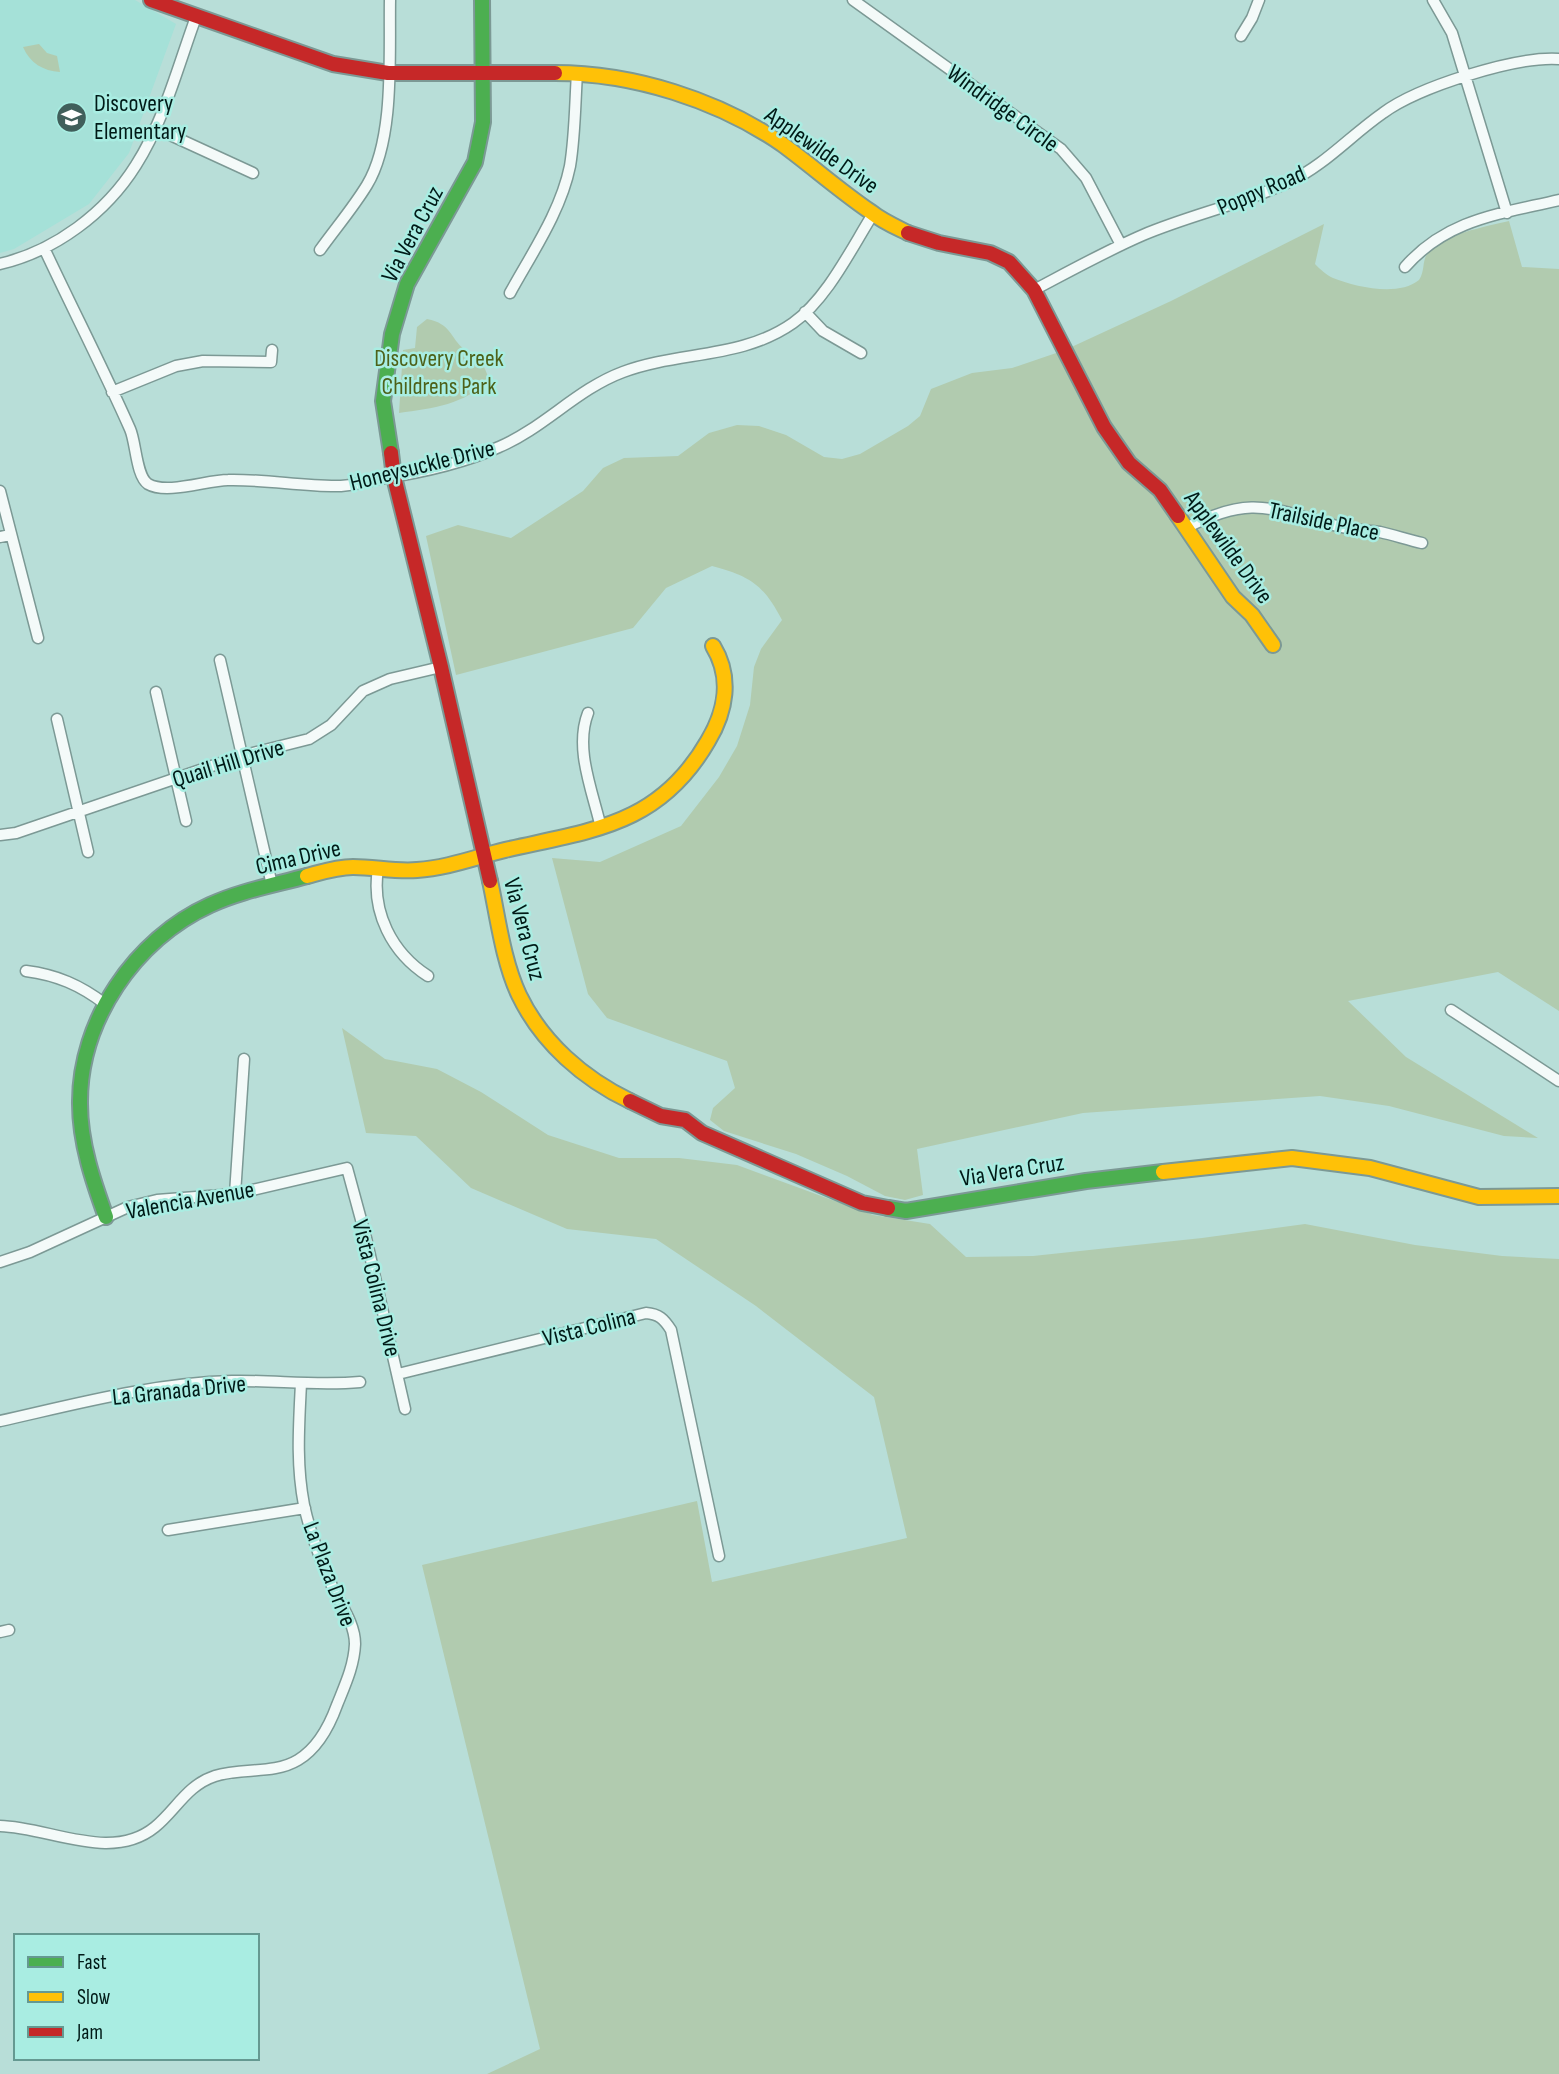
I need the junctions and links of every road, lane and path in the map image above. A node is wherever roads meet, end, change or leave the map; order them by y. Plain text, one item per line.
1 (151, 0) edge
2 (390, 0) edge
3 (482, 0) edge
4 (853, 0) edge
5 (1259, 0) edge
6 (1433, 0) edge
7 (196, 17) junction
8 (1241, 36) dead end
9 (1559, 59) edge
10 (388, 73) junction
11 (484, 73) junction
12 (577, 74) junction
13 (1464, 78) junction
14 (155, 128) junction
15 (253, 173) dead end
16 (1559, 200) edge
17 (1507, 213) junction
18 (873, 214) junction
19 (1121, 245) junction
20 (44, 248) junction
21 (320, 250) dead end
22 (0, 264) edge
23 (1405, 267) dead end
24 (1034, 290) junction
25 (510, 293) dead end
26 (805, 312) junction
27 (272, 350) dead end
28 (861, 353) dead end
29 (112, 392) junction
30 (394, 477) junction
31 (0, 491) edge
32 (1186, 528) junction
33 (5, 536) edge
34 (1422, 544) dead end
35 (38, 638) dead end
36 (1273, 645) dead end
37 (713, 646) dead end
38 (220, 660) dead end
39 (441, 667) junction
40 (156, 692) dead end
41 (589, 713) dead end
42 (57, 719) dead end
43 (242, 756) junction
44 (176, 778) junction
45 (78, 811) junction
46 (186, 821) dead end
47 (601, 828) junction
48 (0, 835) edge
49 (88, 852) dead end
50 (483, 856) junction
51 (378, 869) junction
52 (272, 885) junction
53 (26, 971) dead end
54 (428, 976) dead end
55 (106, 1004) junction
56 (1451, 1010) dead end
57 (244, 1059) dead end
58 (1559, 1081) edge
59 (347, 1168) joint
60 (235, 1194) junction
61 (1559, 1196) edge
62 (106, 1217) junction
63 (0, 1262) edge
64 (398, 1374) junction
65 (360, 1382) dead end
66 (301, 1383) junction
67 (405, 1409) dead end
68 (0, 1421) edge
69 (305, 1508) junction
70 (168, 1530) dead end
71 (719, 1556) dead end
72 (0, 1826) edge

1 - 7 street, Applewilde Drive
2 - 10 street
3 - 11 street, Via Vera Cruz
4 - 19 street, Windridge Circle
5 - 8 street
6 - 13 street
7 - 10 street, Applewilde Drive
7 - 14 street
9 - 13 street, Poppy Road
10 - 11 street, Applewilde Drive
10 - 21 street
11 - 12 street, Applewilde Drive
11 - 30 street, Via Vera Cruz
12 - 18 street, Applewilde Drive
12 - 25 street
13 - 17 street
13 - 19 street, Poppy Road
14 - 15 street
14 - 20 street
16 - 17 street
17 - 23 street
18 - 24 street, Applewilde Drive
18 - 26 street, Honeysuckle Drive
19 - 24 street, Poppy Road
20 - 22 street
20 - 29 street, Honeysuckle Drive
24 - 32 street, Applewilde Drive
26 - 28 street
26 - 30 street, Honeysuckle Drive
27 - 29 street
29 - 30 street, Honeysuckle Drive
30 - 39 street, Via Vera Cruz
31 - 33 street
32 - 34 street, Trailside Place
32 - 36 street, Applewilde Drive
33 - 35 street
37 - 47 street, Cima Drive
38 - 43 street
39 - 43 street, Quail Hill Drive
39 - 50 street, Via Vera Cruz
40 - 44 street
41 - 47 street
42 - 45 street
43 - 44 street, Quail Hill Drive
43 - 52 street
44 - 45 street, Quail Hill Drive
44 - 46 street
45 - 48 street, Quail Hill Drive
45 - 49 street
47 - 50 street, Cima Drive
50 - 51 street, Cima Drive
50 - 61 street, Via Vera Cruz
51 - 52 street, Cima Drive
51 - 54 street
52 - 55 street, Cima Drive
53 - 55 street
55 - 62 street, Cima Drive
56 - 58 street
57 - 60 street
59 - 60 street, Valencia Avenue
59 - 64 street, Vista Colina Drive
60 - 62 street, Valencia Avenue
62 - 63 street, Valencia Avenue
64 - 67 street, Vista Colina Drive
64 - 71 street, Vista Colina
65 - 66 street, La Granada Drive
66 - 68 street, La Granada Drive
66 - 69 street, La Plaza Drive
69 - 70 street
69 - 72 street, La Plaza Drive

